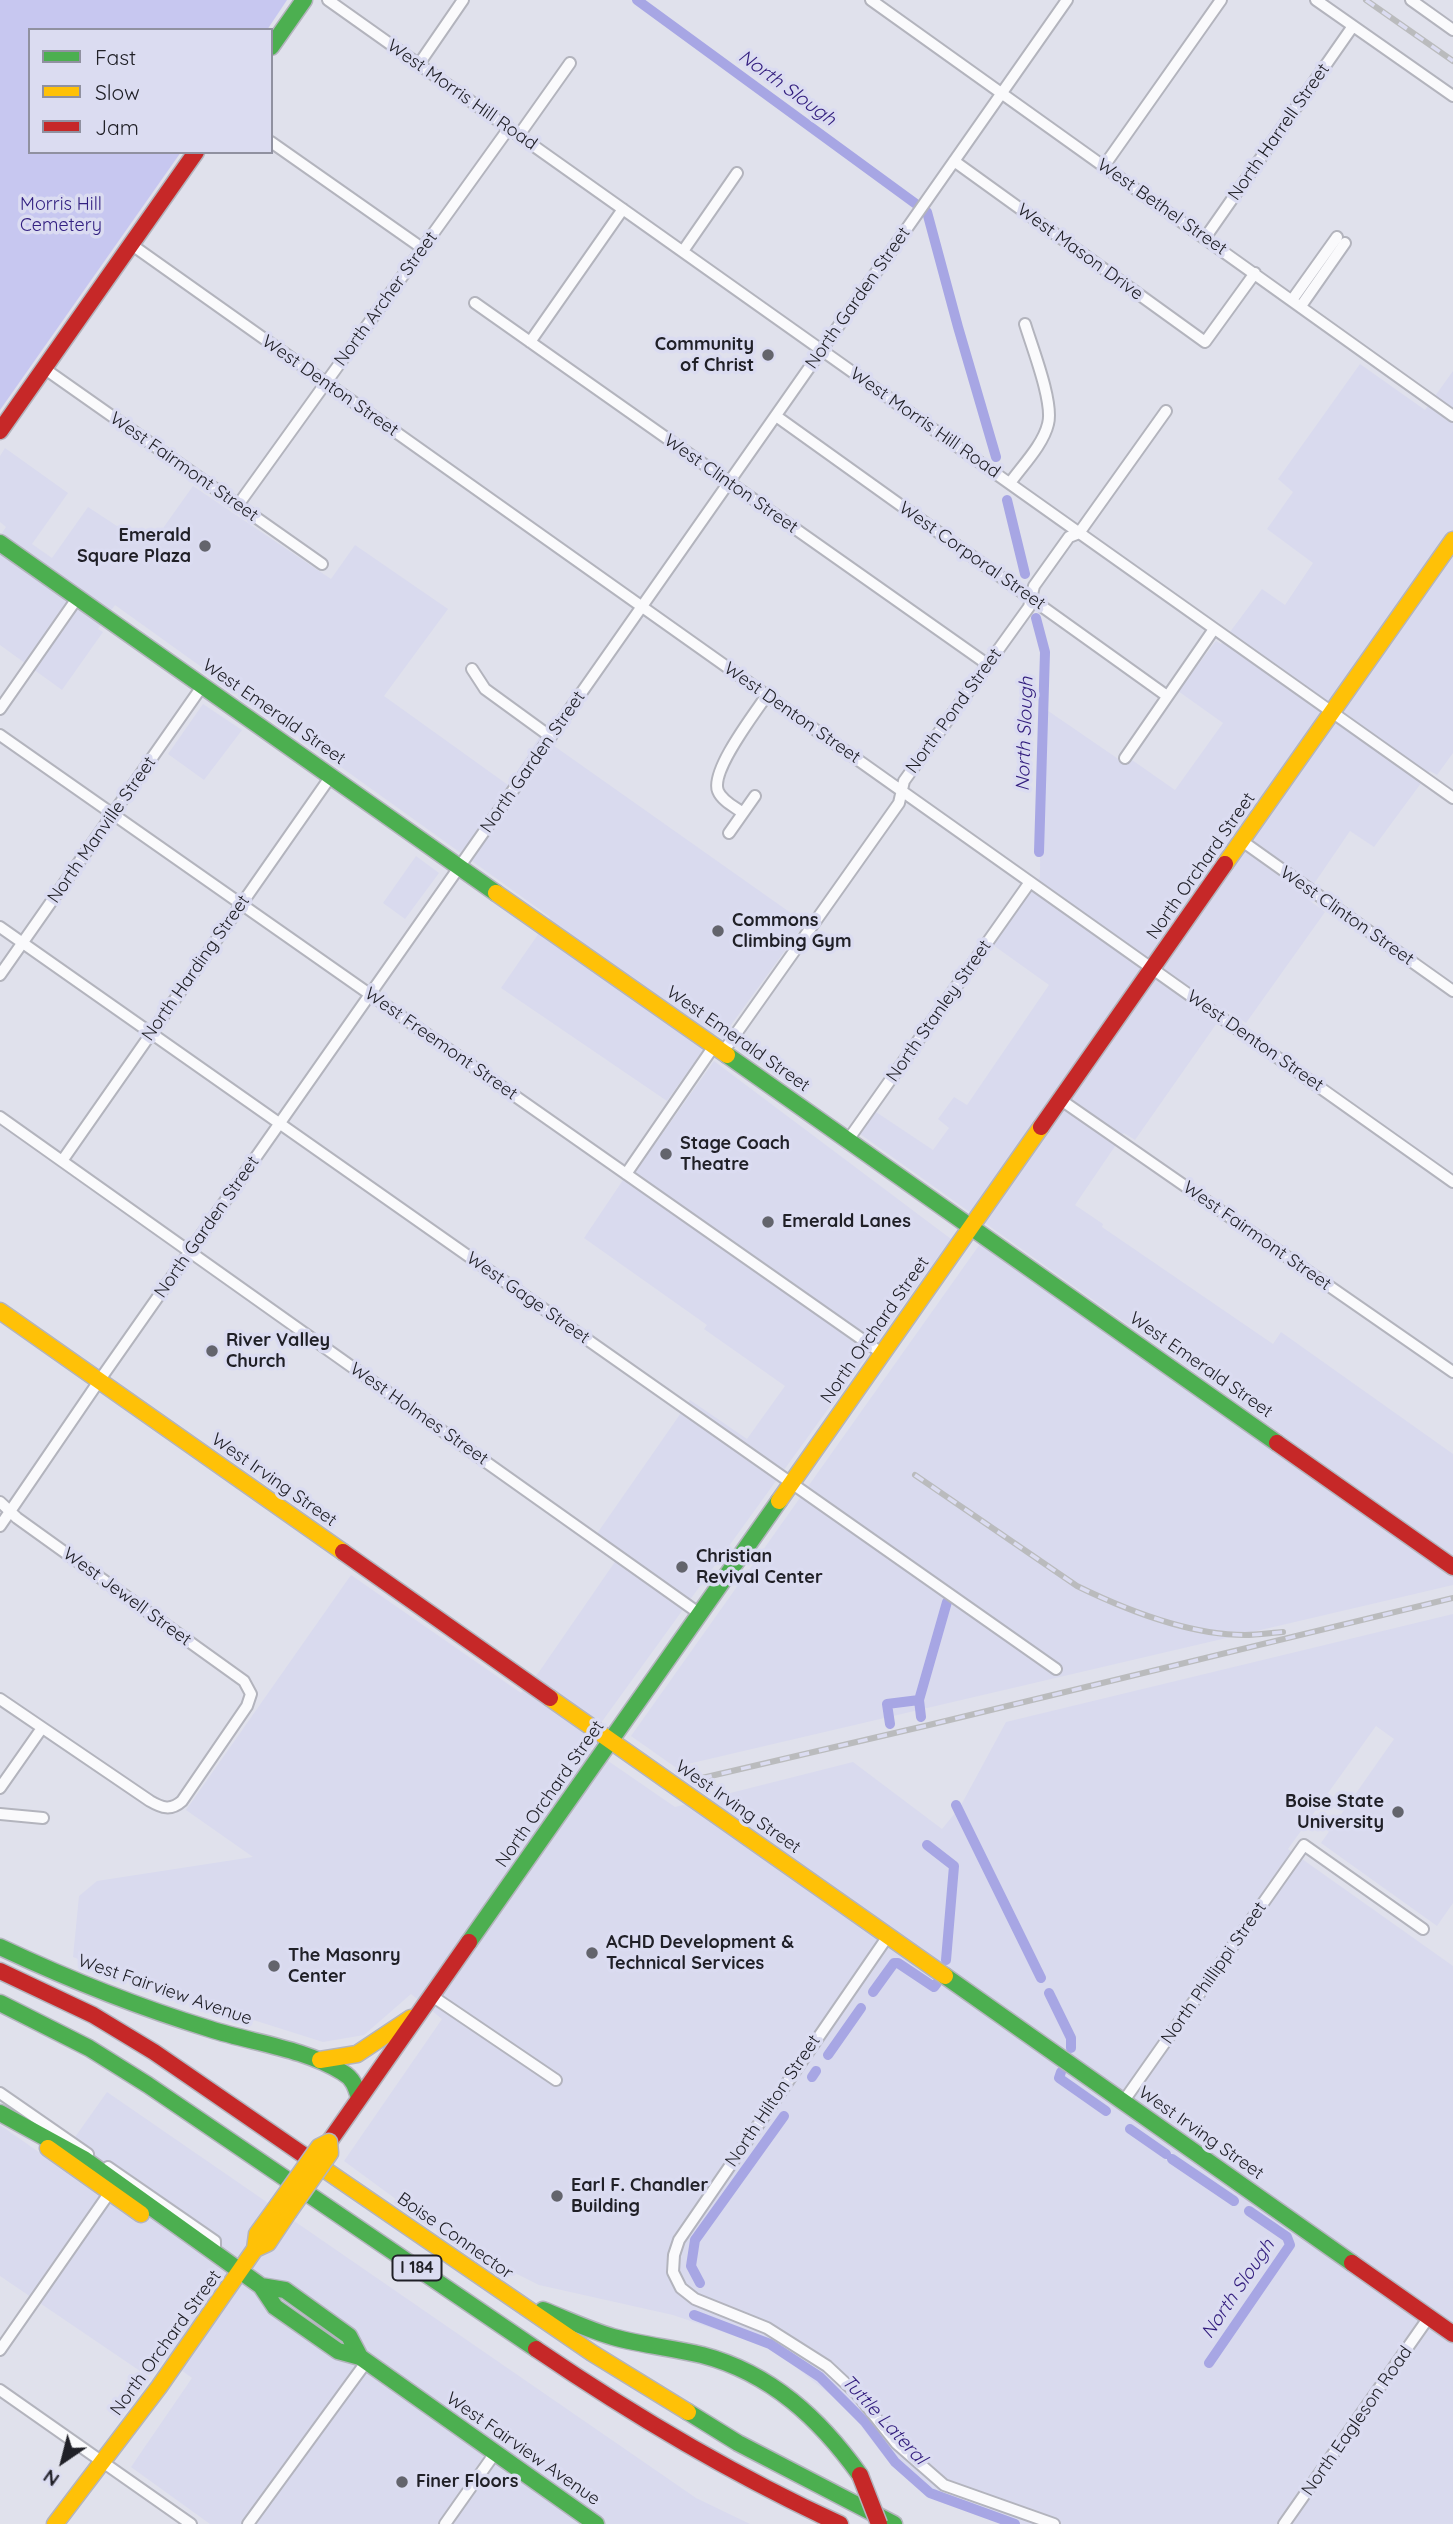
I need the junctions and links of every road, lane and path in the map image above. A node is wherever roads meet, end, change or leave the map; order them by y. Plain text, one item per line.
1 (304, 0) edge
2 (328, 0) edge
3 (463, 0) edge
4 (871, 0) edge
5 (1067, 0) edge
6 (1221, 0) edge
7 (1316, 0) edge
8 (1411, 0) edge
9 (1353, 26) junction
10 (1453, 30) edge
11 (273, 44) edge
12 (569, 63) dead end
13 (419, 64) junction
14 (1002, 93) junction
15 (1453, 96) edge
16 (509, 128) junction
17 (519, 135) junction
18 (273, 143) edge
19 (196, 154) edge
20 (954, 161) junction
21 (1104, 166) junction
22 (737, 173) dead end
23 (623, 209) junction
24 (1205, 238) junction
25 (1341, 240) dead end
26 (132, 245) junction
27 (422, 248) junction
28 (682, 251) junction
29 (1255, 273) junction
30 (475, 303) dead end
31 (1297, 303) junction
32 (1025, 324) dead end
33 (530, 342) junction
34 (822, 350) junction
35 (45, 369) junction
36 (326, 383) junction
37 (1166, 411) dead end
38 (776, 416) junction
39 (1453, 416) edge
40 (0, 431) edge
41 (729, 482) junction
42 (1010, 484) junction
43 (238, 505) junction
44 (1079, 533) junction
45 (1453, 540) edge
46 (0, 543) edge
47 (322, 564) dead end
48 (78, 597) junction
49 (1031, 597) junction
50 (642, 607) junction
51 (1214, 629) junction
52 (987, 664) junction
53 (472, 669) dead end
54 (203, 685) junction
55 (767, 695) junction
56 (1167, 696) junction
57 (0, 709) edge
58 (1333, 713) junction
59 (0, 735) edge
60 (551, 737) junction
61 (1125, 758) dead end
62 (331, 776) junction
63 (902, 791) junction
64 (755, 796) dead end
65 (1453, 798) edge
66 (743, 813) junction
67 (113, 814) junction
68 (729, 833) dead end
69 (1242, 841) junction
70 (460, 866) junction
71 (1030, 882) junction
72 (242, 904) junction
73 (0, 926) edge
74 (23, 943) junction
75 (1153, 969) junction
76 (0, 975) edge
77 (1453, 990) edge
78 (370, 994) junction
79 (151, 1033) junction
80 (718, 1049) junction
81 (1060, 1100) junction
82 (0, 1117) edge
83 (280, 1123) junction
84 (848, 1140) junction
85 (62, 1161) junction
86 (626, 1174) junction
87 (1453, 1182) edge
88 (971, 1226) junction
89 (190, 1251) junction
90 (0, 1311) edge
91 (883, 1354) junction
92 (1453, 1371) edge
93 (99, 1381) junction
94 (791, 1484) junction
95 (0, 1502) edge
96 (9, 1512) junction
97 (0, 1526) edge
98 (1453, 1567) edge
99 (700, 1614) junction
100 (1056, 1670) dead end
101 (0, 1699) edge
102 (42, 1728) junction
103 (610, 1741) junction
104 (0, 1788) edge
105 (0, 1814) edge
106 (43, 1818) dead end
107 (1423, 1929) dead end
108 (888, 1936) junction
109 (0, 1947) edge
110 (0, 1971) edge
111 (432, 1996) junction
112 (0, 2003) edge
113 (421, 2010) junction
114 (320, 2060) junction
115 (556, 2080) dead end
116 (0, 2093) edge
117 (359, 2098) junction
118 (1123, 2102) junction
119 (0, 2114) edge
120 (110, 2192) junction
121 (215, 2255) junction
122 (240, 2272) junction
123 (506, 2295) junction
124 (1429, 2318) junction
125 (1453, 2334) edge
126 (0, 2350) edge
127 (363, 2359) junction
128 (0, 2390) edge
129 (495, 2453) junction
130 (103, 2462) junction
131 (55, 2524) edge
132 (191, 2524) edge
133 (248, 2524) edge
134 (445, 2524) edge
135 (596, 2524) edge
136 (840, 2524) edge
137 (879, 2524) edge
138 (894, 2524) edge
139 (1054, 2524) edge
140 (1284, 2524) edge

1 - 11 main road
2 - 13 street, West Morris Hill Road
3 - 13 street
4 - 14 street, West Bethel Street
5 - 14 street, North Garden Street
6 - 21 street
7 - 9 street
8 - 10 street
9 - 15 street
9 - 24 street, North Harrell Street
12 - 17 street
13 - 16 street, West Morris Hill Road
14 - 20 street, North Garden Street
14 - 21 street, West Bethel Street
16 - 17 street, West Morris Hill Road
16 - 27 street, North Archer Street
17 - 23 street, West Morris Hill Road
18 - 27 street
19 - 26 main road
20 - 29 street, West Mason Drive
20 - 34 street, North Garden Street
21 - 24 street, West Bethel Street
22 - 28 street
23 - 28 street, West Morris Hill Road
23 - 33 street
24 - 29 street, West Bethel Street
25 - 31 street
26 - 35 main road
26 - 36 street, West Denton Street
27 - 36 street, North Archer Street
28 - 34 street, West Morris Hill Road
29 - 31 street, West Bethel Street
30 - 33 street, West Clinton Street
31 - 39 street, West Bethel Street
32 - 42 street
33 - 41 street, West Clinton Street
34 - 38 street, North Garden Street
34 - 42 street, West Morris Hill Road
35 - 40 main road
35 - 43 street, West Fairmont Street
36 - 43 street, North Archer Street
36 - 50 street, West Denton Street
37 - 44 street, North Pond Street
38 - 41 street, North Garden Street
38 - 49 street, West Corporal Street
41 - 50 street, North Garden Street
41 - 52 street, West Clinton Street
42 - 44 street, West Morris Hill Road
43 - 47 street, West Fairmont Street
44 - 49 street, North Pond Street
44 - 51 street, West Morris Hill Road
45 - 58 main road, North Orchard Street
46 - 48 main road, West Emerald Street
48 - 54 main road, West Emerald Street
48 - 57 street
49 - 52 street, North Pond Street
49 - 56 street, West Corporal Street
50 - 55 street, West Denton Street
50 - 60 street, North Garden Street
51 - 56 street
51 - 58 street, West Morris Hill Road
52 - 63 street, North Pond Street
53 - 60 street
54 - 62 main road, West Emerald Street
54 - 67 street, North Manville Street
55 - 63 street, West Denton Street
55 - 66 street
56 - 61 street
58 - 65 street, West Morris Hill Road
58 - 69 main road, North Orchard Street
59 - 67 street, West Freemont Street
60 - 70 street, North Garden Street
62 - 70 main road, West Emerald Street
62 - 72 street, North Harding Street
63 - 71 street, West Denton Street
63 - 80 street, North Pond Street
64 - 66 street
66 - 68 street
67 - 72 street, West Freemont Street
67 - 74 street, North Manville Street
69 - 75 main road, North Orchard Street
69 - 77 street, West Clinton Street
70 - 78 street, North Garden Street
70 - 80 main road, West Emerald Street
71 - 75 street, West Denton Street
71 - 84 street, North Stanley Street
72 - 78 street, West Freemont Street
72 - 79 street, North Harding Street
73 - 74 street, West Gage Street
74 - 76 street, North Manville Street
74 - 79 street, West Gage Street
75 - 81 main road, North Orchard Street
75 - 87 street, West Denton Street
78 - 83 street, North Garden Street
78 - 86 street, West Freemont Street
79 - 83 street, West Gage Street
79 - 85 street, North Harding Street
80 - 84 main road, West Emerald Street
80 - 86 street, North Pond Street
81 - 88 main road, North Orchard Street
81 - 92 street, West Fairmont Street
82 - 85 street, West Holmes Street
83 - 89 street, North Garden Street
83 - 94 street, West Gage Street
84 - 88 main road, West Emerald Street
85 - 89 street, West Holmes Street
86 - 91 street, West Freemont Street
88 - 91 main road, North Orchard Street
88 - 98 main road, West Emerald Street
89 - 93 street, North Garden Street
89 - 99 street, West Holmes Street
90 - 93 main road, West Irving Street
91 - 94 main road, North Orchard Street
93 - 96 street, North Garden Street
93 - 103 main road, West Irving Street
94 - 99 main road, North Orchard Street
94 - 100 street, West Gage Street
95 - 96 street, West Jewell Street
96 - 97 street, North Garden Street
96 - 102 street, West Jewell Street
99 - 103 main road, North Orchard Street
101 - 102 street
102 - 104 street
103 - 108 main road, West Irving Street
103 - 111 main road, North Orchard Street
105 - 106 street
107 - 118 street, North Phillippi Street
108 - 118 main road, West Irving Street
108 - 139 street, North Hilton Street
109 - 114 main road, West Fairview Avenue
110 - 123 main road, Boise Connector / I 184
111 - 113 main road, North Orchard Street
111 - 115 street
112 - 136 main road, I 184
113 - 114 main road
113 - 117 main road, North Orchard Street
114 - 117 main road
116 - 121 street, West Fairview Avenue
117 - 122 main road, North Orchard Street, bridge
118 - 124 main road, West Irving Street
119 - 120 main road, West Fairview Avenue
119 - 121 main road
120 - 121 main road, West Fairview Avenue
120 - 126 street
121 - 122 main road, West Fairview Avenue
122 - 127 main road, West Fairview Avenue
122 - 130 main road, North Orchard Street
123 - 137 main road, bridge
123 - 138 main road, Boise Connector / I 184
124 - 125 main road, West Irving Street
124 - 140 street, North Eagleson Road
127 - 129 main road, West Fairview Avenue
127 - 133 street
128 - 130 street
129 - 134 street
129 - 135 main road, West Fairview Avenue
130 - 131 main road, North Orchard Street
130 - 132 street

